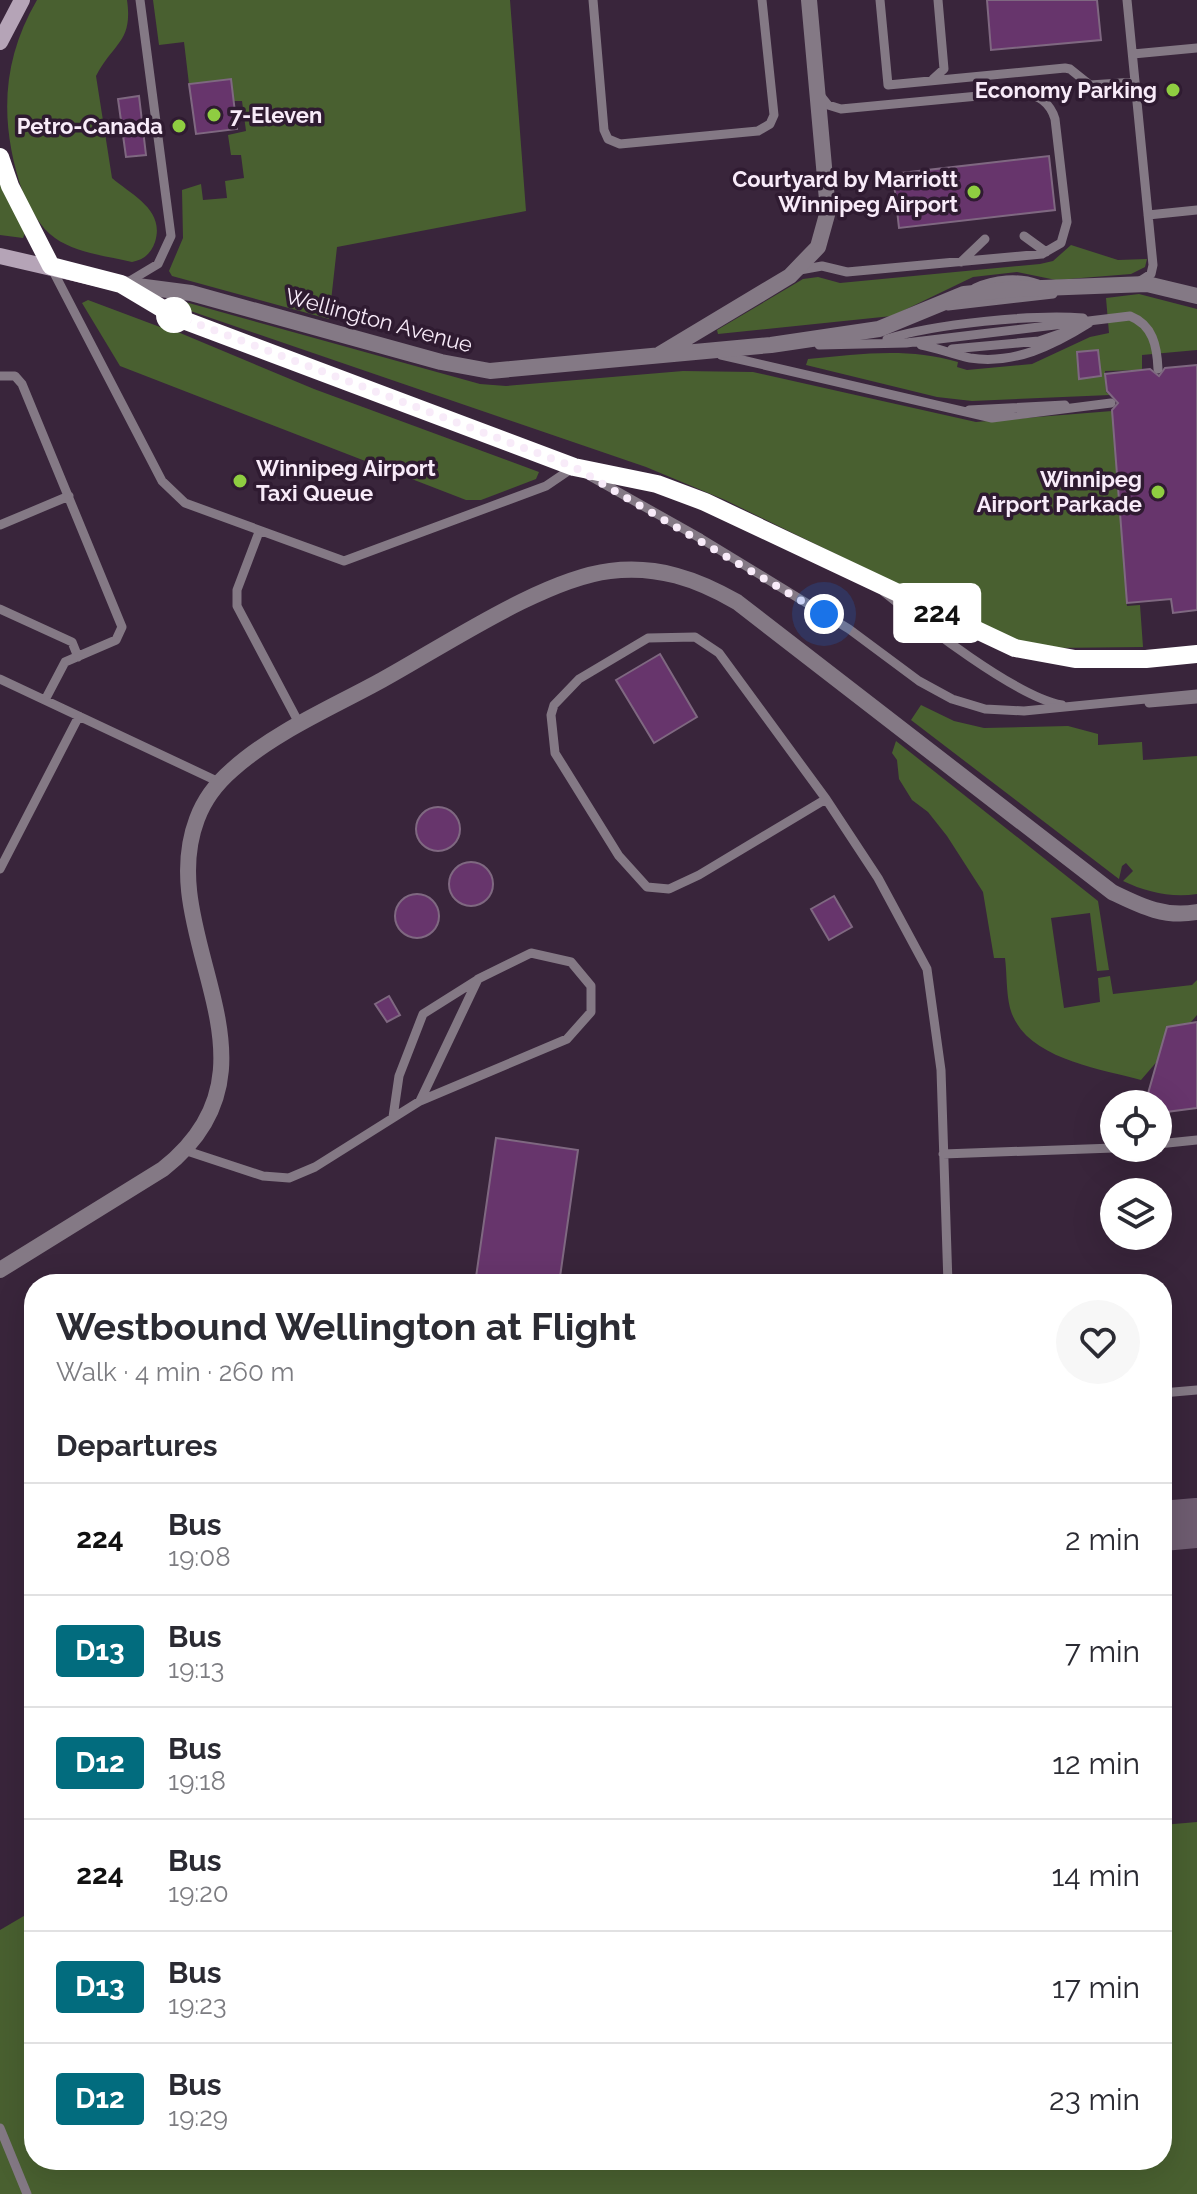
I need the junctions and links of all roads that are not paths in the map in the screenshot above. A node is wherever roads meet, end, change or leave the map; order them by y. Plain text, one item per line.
1 (22, 0) edge
2 (140, 0) edge
3 (593, 0) edge
4 (762, 0) edge
5 (809, 0) edge
6 (880, 0) edge
7 (938, 0) edge
8 (1127, 0) edge
9 (0, 42) edge
10 (1197, 48) edge
11 (1133, 54) junction
12 (926, 81) junction
13 (1135, 82) junction
14 (818, 92) junction
15 (0, 157) edge
16 (1197, 210) edge
17 (1148, 215) junction
18 (1024, 236) dead end
19 (985, 239) dead end
20 (1046, 252) junction
21 (0, 256) edge
22 (961, 262) junction
23 (51, 266) junction
24 (797, 271) junction
25 (121, 284) junction
26 (1132, 284) junction
27 (1077, 289) junction
28 (1197, 296) edge
29 (930, 310) junction
30 (1089, 322) junction
31 (880, 341) junction
32 (906, 343) junction
33 (771, 345) junction
34 (681, 353) junction
35 (655, 356) junction
36 (1158, 369) dead end
37 (0, 376) edge
38 (1111, 403) dead end
39 (574, 467) junction
40 (69, 496) junction
41 (0, 525) edge
42 (259, 532) junction
43 (869, 579) junction
44 (0, 609) edge
45 (1197, 654) edge
46 (78, 657) junction
47 (0, 679) edge
48 (1197, 696) edge
49 (45, 700) junction
50 (79, 716) junction
51 (300, 725) junction
52 (219, 782) junction
53 (826, 799) junction
54 (0, 869) edge
55 (1197, 912) edge
56 (478, 979) junction
57 (420, 1101) junction
58 (393, 1117) junction
59 (1197, 1140) edge
60 (1172, 1143) edge
61 (1100, 1148) edge
62 (187, 1151) junction
63 (943, 1154) junction
64 (0, 1270) edge
65 (948, 1274) edge
66 (1197, 1390) edge
67 (1172, 1392) edge
68 (0, 2128) edge
69 (27, 2194) edge

1 - 9 main road
2 - 25 lane
3 - 4 lane
5 - 14 street
6 - 12 lane
7 - 12 lane
8 - 11 lane
10 - 11 lane
11 - 13 lane
12 - 13 lane
13 - 17 lane
14 - 20 lane
14 - 24 street
15 - 23 main road
16 - 17 lane
17 - 26 lane
18 - 20 lane
19 - 22 lane
20 - 22 lane
21 - 23 main road, Wellington Avenue
22 - 24 lane
23 - 25 main road, Wellington Avenue
23 - 42 lane
24 - 35 street
25 - 35 street, Wellington Avenue
25 - 39 main road, Wellington Avenue
26 - 27 street, Wellington Avenue
26 - 28 street, Wellington Avenue
27 - 29 lane
27 - 29 street, Wellington Avenue
29 - 33 street, Wellington Avenue
30 - 31 lane
30 - 32 lane
30 - 32 lane
30 - 36 lane
31 - 32 lane
31 - 33 lane
33 - 34 street, Wellington Avenue
34 - 35 street, Wellington Avenue
34 - 38 lane
37 - 40 lane
39 - 42 lane
39 - 43 main road, Wellington Avenue
39 - 48 lane, Wellington Avenue, bridge
40 - 41 lane
40 - 46 lane
42 - 51 lane
43 - 45 main road, Wellington Avenue
43 - 48 lane, Wellington Avenue
44 - 46 lane
46 - 49 lane
47 - 49 lane
49 - 50 lane
50 - 52 lane
50 - 54 lane
51 - 52 street
51 - 55 street
52 - 62 street
53 - 53 lane
53 - 63 lane
56 - 57 lane
56 - 57 lane
56 - 58 lane
57 - 58 lane
58 - 62 lane
59 - 60 lane
61 - 63 lane
62 - 64 street
63 - 65 lane
66 - 67 lane
68 - 69 lane

